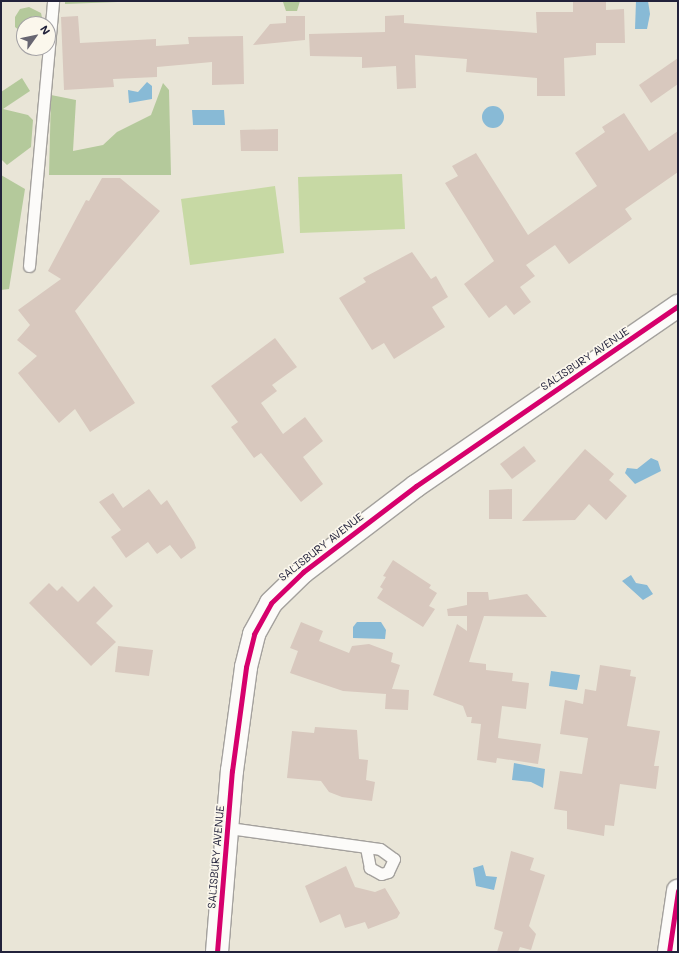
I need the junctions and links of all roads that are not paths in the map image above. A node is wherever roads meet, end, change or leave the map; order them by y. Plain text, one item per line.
1 (53, 1) edge
2 (29, 266) dead end
3 (678, 306) edge
4 (229, 828) junction
5 (366, 847) dead end
6 (678, 891) edge
7 (217, 952) edge
8 (669, 952) edge

1 - 2 lane
3 - 4 street, SALISBURY AVENUE
4 - 5 lane
4 - 7 street, SALISBURY AVENUE
6 - 8 street

